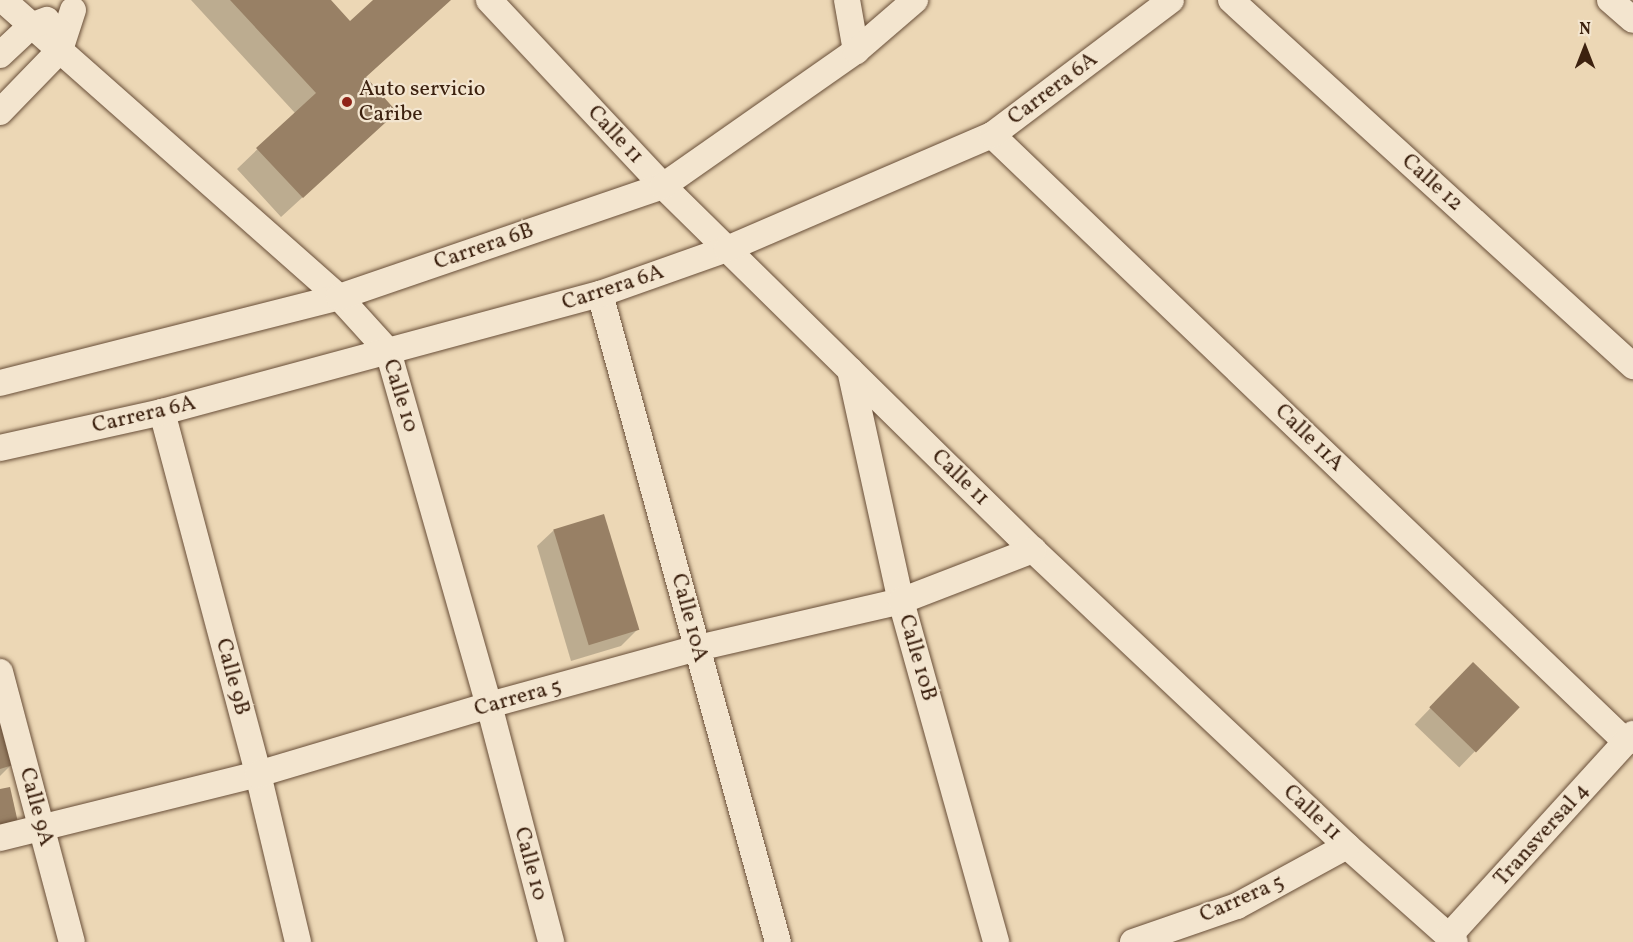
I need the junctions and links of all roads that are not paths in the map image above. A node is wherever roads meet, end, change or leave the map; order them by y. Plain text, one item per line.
1 (3, 0) edge
2 (489, 0) edge
3 (847, 0) edge
4 (915, 0) edge
5 (1172, 0) edge
6 (1231, 0) edge
7 (1610, 0) edge
8 (80, 5) edge
9 (1633, 20) edge
10 (31, 26) junction
11 (60, 50) junction
12 (856, 51) junction
13 (0, 56) edge
14 (0, 112) edge
15 (992, 135) junction
16 (663, 186) junction
17 (727, 249) junction
18 (600, 294) junction
19 (339, 297) junction
20 (388, 351) junction
21 (1633, 366) edge
22 (849, 370) junction
23 (0, 383) edge
24 (162, 412) junction
25 (0, 448) edge
26 (1034, 550) junction
27 (901, 601) junction
28 (698, 648) junction
29 (0, 672) edge
30 (489, 705) junction
31 (1629, 738) edge
32 (258, 774) junction
33 (42, 828) junction
34 (0, 838) edge
35 (1347, 846) junction
36 (1453, 939) edge
37 (72, 942) edge
38 (298, 942) edge
39 (551, 942) edge
40 (778, 942) edge
41 (996, 942) edge
42 (1133, 942) edge

1 - 10 street, Calle 10
2 - 16 street, Calle 11
3 - 12 street
4 - 12 street, Carrera 6B
5 - 15 street, Carrera 6A
6 - 21 street, Calle 12
7 - 9 street
8 - 10 street
8 - 11 street
10 - 11 street, Calle 10
10 - 13 street
11 - 14 street
11 - 19 street, Calle 10
12 - 16 street, Carrera 6B
15 - 17 street, Carrera 6A
15 - 31 street, Calle 11A
16 - 17 street, Calle 11
16 - 19 street, Carrera 6B
17 - 18 street, Carrera 6A
17 - 22 street, Calle 11
18 - 20 street, Carrera 6A
18 - 28 street, Calle 10A
19 - 20 street, Calle 10
19 - 23 street, Carrera 6B
20 - 24 street, Carrera 6A
20 - 30 street, Calle 10
22 - 26 street, Calle 11
22 - 27 street, Calle 10B
24 - 25 street, Carrera 6A
24 - 32 street, Calle 9B
26 - 27 street, Carrera 5
26 - 35 street, Calle 11
27 - 28 street, Carrera 5
27 - 41 street, Calle 10B
28 - 30 street, Carrera 5
28 - 40 street, Calle 10A
29 - 33 street, Calle 9A
30 - 32 street, Carrera 5
30 - 39 street, Calle 10
31 - 36 street, Transversal 4
32 - 33 street, Carrera 5
32 - 38 street, Calle 9B
33 - 34 street, Carrera 5
33 - 37 street, Calle 9A
35 - 36 street, Calle 11
35 - 42 street, Carrera 5

